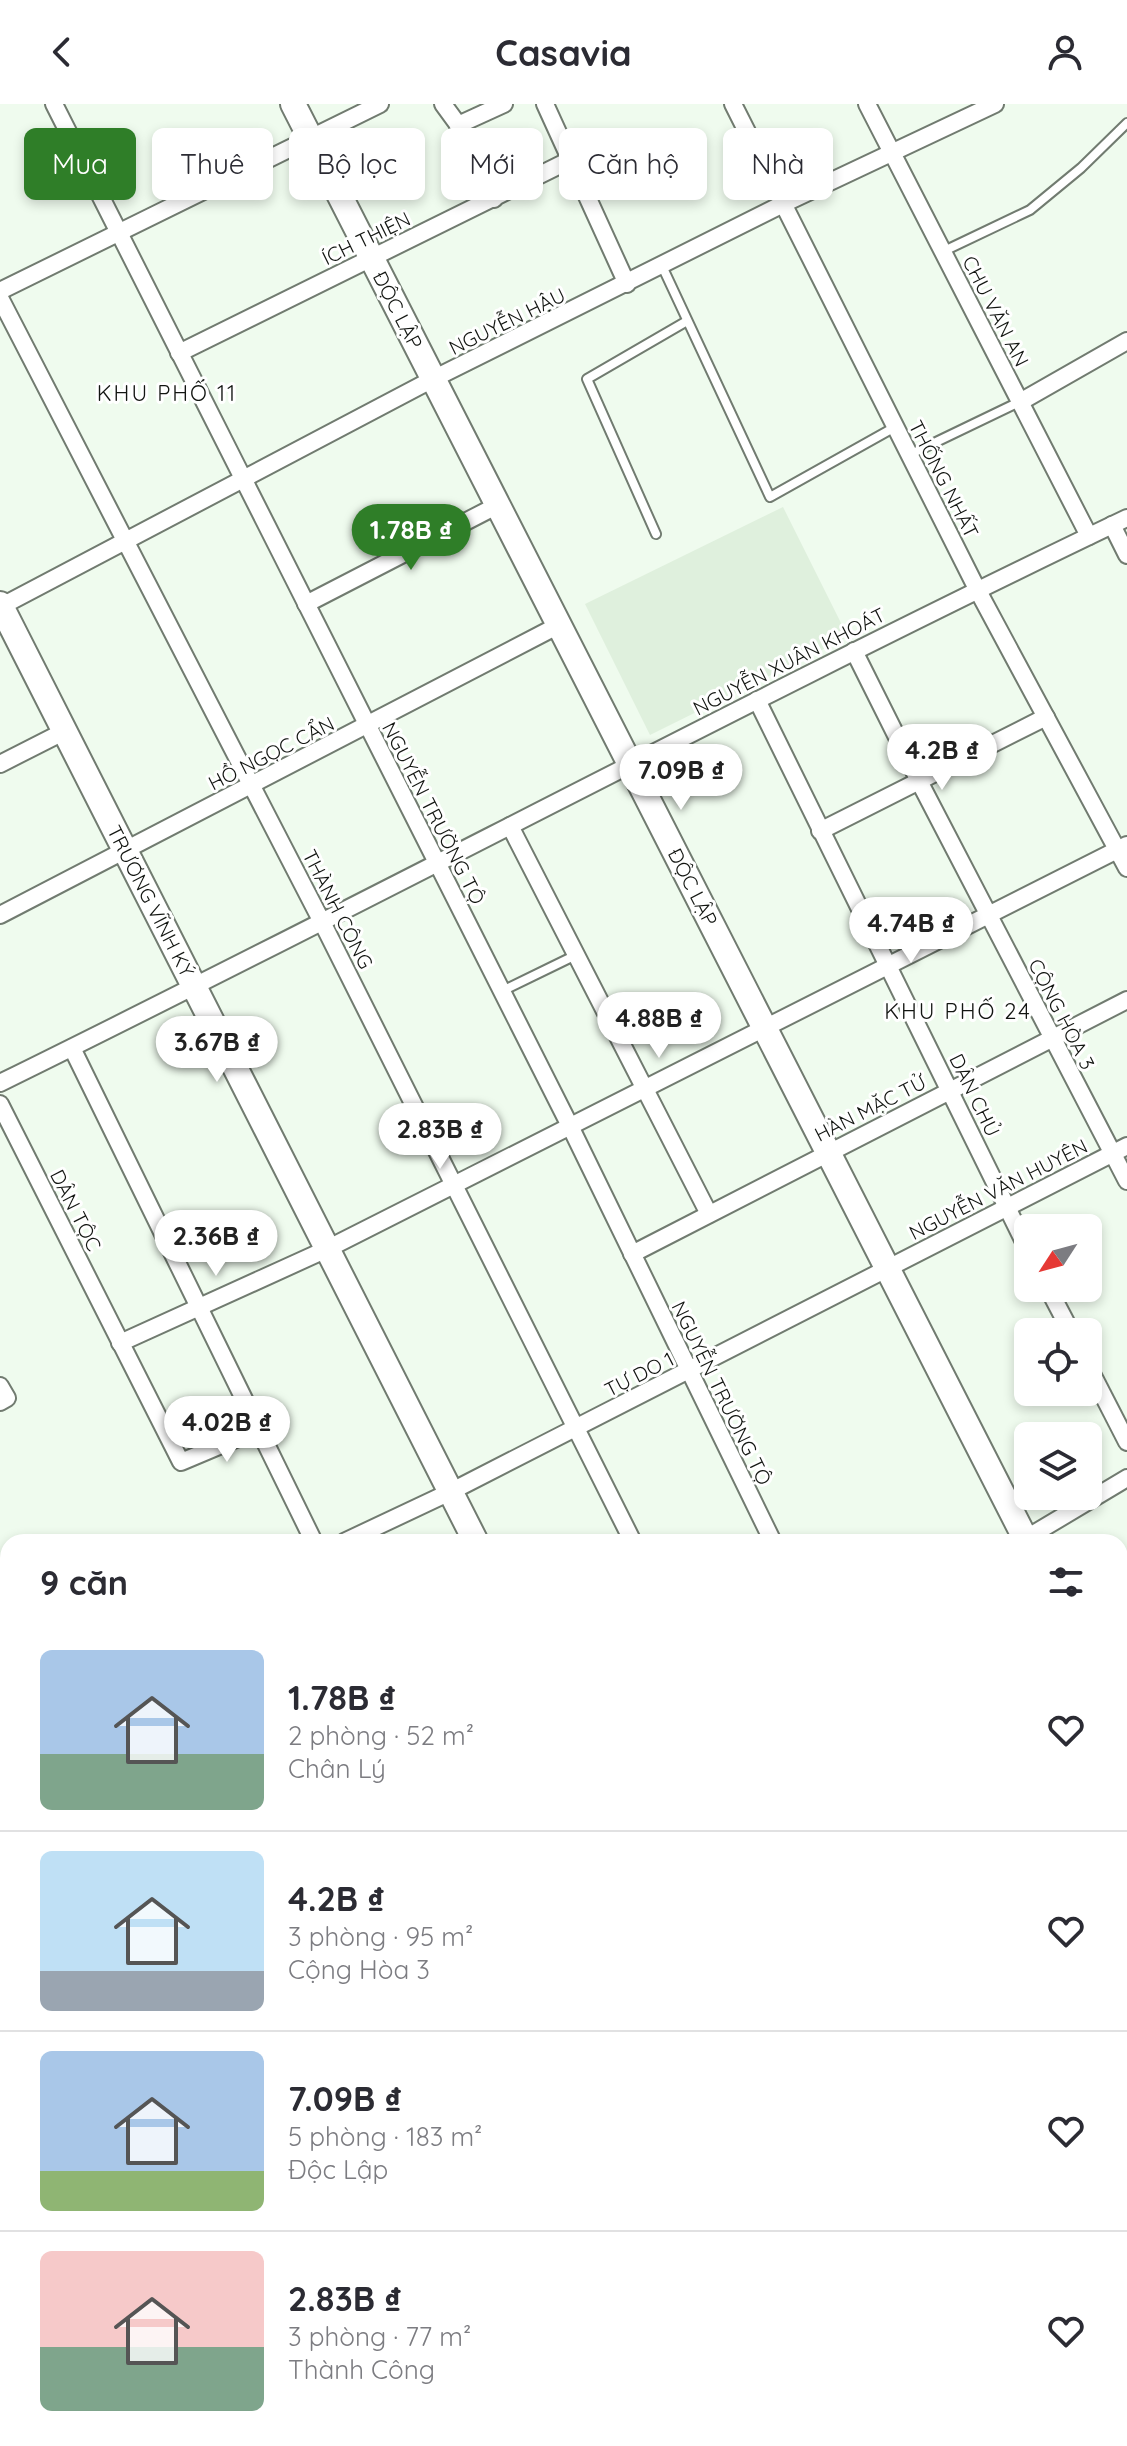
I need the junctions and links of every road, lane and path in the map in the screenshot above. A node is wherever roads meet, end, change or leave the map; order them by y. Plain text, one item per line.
1 (293, 104) edge
2 (380, 104) edge
3 (443, 104) edge
4 (504, 104) edge
5 (545, 104) edge
6 (733, 104) edge
7 (867, 104) edge
8 (995, 104) edge
9 (60, 106) edge
10 (1127, 123) edge
11 (458, 125) junction
12 (305, 128) edge
13 (328, 128) edge
14 (459, 128) edge
15 (559, 135) edge
16 (289, 147) edge
17 (892, 153) junction
18 (342, 200) edge
19 (492, 200) edge
20 (588, 200) edge
21 (783, 204) junction
22 (118, 231) junction
23 (943, 252) junction
24 (371, 257) junction
25 (662, 266) junction
26 (627, 284) junction
27 (0, 291) edge
28 (0, 298) edge
29 (687, 321) junction
30 (1127, 341) edge
31 (179, 353) junction
32 (433, 379) junction
33 (1020, 402) junction
34 (895, 427) junction
35 (909, 455) junction
36 (243, 479) junction
37 (498, 505) junction
38 (1119, 521) edge
39 (656, 534) dead end
40 (1089, 536) junction
41 (125, 542) junction
42 (1127, 555) edge
43 (977, 589) junction
44 (306, 604) junction
45 (0, 606) edge
46 (559, 625) junction
47 (854, 651) junction
48 (757, 700) junction
49 (1046, 717) junction
50 (368, 726) junction
51 (65, 731) junction
52 (0, 764) edge
53 (630, 765) junction
54 (919, 781) junction
55 (252, 786) junction
56 (510, 826) junction
57 (820, 831) junction
58 (1122, 847) edge
59 (125, 850) junction
60 (437, 863) junction
61 (1127, 868) edge
62 (989, 914) junction
63 (0, 915) edge
64 (322, 922) junction
65 (576, 955) junction
66 (888, 965) junction
67 (195, 987) junction
68 (502, 991) junction
69 (1127, 1000) edge
70 (765, 1028) junction
71 (1052, 1038) junction
72 (72, 1048) junction
73 (0, 1083) edge
74 (950, 1089) junction
75 (645, 1090) junction
76 (0, 1104) edge
77 (571, 1128) junction
78 (1120, 1149) edge
79 (828, 1152) junction
80 (1127, 1181) edge
81 (455, 1186) junction
82 (1006, 1207) junction
83 (709, 1214) junction
84 (1014, 1223) edge
85 (327, 1249) junction
86 (632, 1254) junction
87 (888, 1269) junction
88 (199, 1307) junction
89 (120, 1343) junction
90 (689, 1370) junction
91 (0, 1386) edge
92 (1102, 1393) edge
93 (0, 1402) edge
94 (577, 1428) junction
95 (259, 1429) junction
96 (1127, 1442) edge
97 (1127, 1478) edge
98 (450, 1492) junction
99 (310, 1534) edge
100 (361, 1534) edge
101 (472, 1534) edge
102 (629, 1534) edge
103 (769, 1534) edge
104 (1021, 1534) edge
105 (1036, 1534) edge

1 - 12 street, ĐỘC LẬP
2 - 13 street
3 - 11 street
4 - 11 street
5 - 15 street
6 - 21 street, THỐNG NHẤT
7 - 17 street, CHU VĂN AN
8 - 17 street, NGUYỄN HẬU
9 - 22 street, NGUYỄN TRƯỜNG TỘ
10 - 23 lane
11 - 14 street
16 - 22 street
17 - 21 street, NGUYỄN HẬU
17 - 23 street, CHU VĂN AN
18 - 24 street, ĐỘC LẬP
19 - 24 street, ÍCH THIỆN
20 - 26 street
21 - 25 street, NGUYỄN HẬU
21 - 34 street, THỐNG NHẤT
22 - 27 street
22 - 31 street, NGUYỄN TRƯỜNG TỘ
23 - 33 street, CHU VĂN AN
24 - 31 street, ÍCH THIỆN
24 - 32 street, ĐỘC LẬP
25 - 26 street, NGUYỄN HẬU
25 - 29 lane
26 - 32 street, NGUYỄN HẬU
28 - 41 street, THÀNH CÔNG
29 - 34 lane
29 - 39 lane
30 - 33 street
31 - 36 street, NGUYỄN TRƯỜNG TỘ
32 - 36 street, NGUYỄN HẬU
32 - 37 street, ĐỘC LẬP
33 - 35 lane
33 - 40 street, CHU VĂN AN
34 - 35 street, THỐNG NHẤT
35 - 43 street, THỐNG NHẤT
36 - 41 street, NGUYỄN HẬU
36 - 44 street, NGUYỄN TRƯỜNG TỘ
37 - 44 street
37 - 46 street, ĐỘC LẬP
38 - 40 street, NGUYỄN XUÂN KHOÁT
38 - 42 street
40 - 43 street, NGUYỄN XUÂN KHOÁT
41 - 45 street, NGUYỄN HẬU
41 - 55 street, THÀNH CÔNG
43 - 47 street, NGUYỄN XUÂN KHOÁT
43 - 49 street, THỐNG NHẤT
44 - 50 street, NGUYỄN TRƯỜNG TỘ
45 - 51 street, TRƯƠNG VĨNH KÝ
46 - 50 street, HỒ NGỌC CẨN
46 - 53 street, ĐỘC LẬP
47 - 48 street, NGUYỄN XUÂN KHOÁT
47 - 54 street, CỘNG HÒA 3
48 - 53 street, NGUYỄN XUÂN KHOÁT
48 - 57 street, DÂN CHỦ
49 - 54 street
49 - 58 street, THỐNG NHẤT
50 - 55 street, HỒ NGỌC CẨN
50 - 60 street, NGUYỄN TRƯỜNG TỘ
51 - 52 street
51 - 59 street, TRƯƠNG VĨNH KÝ
53 - 56 street, NGUYỄN XUÂN KHOÁT
53 - 70 street, ĐỘC LẬP
54 - 57 street
54 - 62 street, CỘNG HÒA 3
55 - 59 street, HỒ NGỌC CẨN
55 - 64 street, THÀNH CÔNG
56 - 60 street, NGUYỄN XUÂN KHOÁT
56 - 65 street
57 - 66 street, DÂN CHỦ
58 - 61 street, THỐNG NHẤT
58 - 62 street
59 - 63 street, HỒ NGỌC CẨN
59 - 67 street, TRƯƠNG VĨNH KÝ
60 - 64 street, NGUYỄN XUÂN KHOÁT
60 - 68 street, NGUYỄN TRƯỜNG TỘ
62 - 66 street
62 - 71 street, CỘNG HÒA 3
64 - 67 street, NGUYỄN XUÂN KHOÁT
64 - 81 street, THÀNH CÔNG
65 - 68 lane
65 - 75 street
66 - 70 street
66 - 74 street, DÂN CHỦ
67 - 72 street, NGUYỄN XUÂN KHOÁT
67 - 85 street, TRƯƠNG VĨNH KÝ
68 - 77 street, NGUYỄN TRƯỜNG TỘ
69 - 71 street, HÀN MẶC TỬ
70 - 75 street
70 - 79 street, ĐỘC LẬP
71 - 74 street, HÀN MẶC TỬ
71 - 78 street, CỘNG HÒA 3
72 - 73 street, NGUYỄN XUÂN KHOÁT
72 - 88 street
74 - 79 street, HÀN MẶC TỬ
74 - 82 street, DÂN CHỦ
75 - 77 street
75 - 83 street
76 - 89 street, DÂN TỘC
77 - 81 street
77 - 86 street, NGUYỄN TRƯỜNG TỘ
78 - 80 street, CỘNG HÒA 3
78 - 82 street, NGUYỄN VĂN HUYÊN
79 - 83 street, HÀN MẶC TỬ
79 - 87 street, ĐỘC LẬP
81 - 85 street
81 - 94 street, THÀNH CÔNG
82 - 84 street, DÂN CHỦ
82 - 87 street, NGUYỄN VĂN HUYÊN
83 - 86 street, HÀN MẶC TỬ
85 - 88 street
85 - 98 street, TRƯƠNG VĨNH KÝ
86 - 90 street, NGUYỄN TRƯỜNG TỘ
87 - 90 street, TỰ DO 1
87 - 104 street, ĐỘC LẬP
88 - 89 street
88 - 95 street
89 - 95 street, DÂN TỘC
90 - 94 street, TỰ DO 1
90 - 103 street, NGUYỄN TRƯỜNG TỘ
91 - 93 street
92 - 96 street
94 - 98 street, TỰ DO 1
94 - 102 street, THÀNH CÔNG
95 - 99 street
97 - 105 street
98 - 100 street, TỰ DO 1
98 - 101 street, TRƯƠNG VĨNH KÝ

